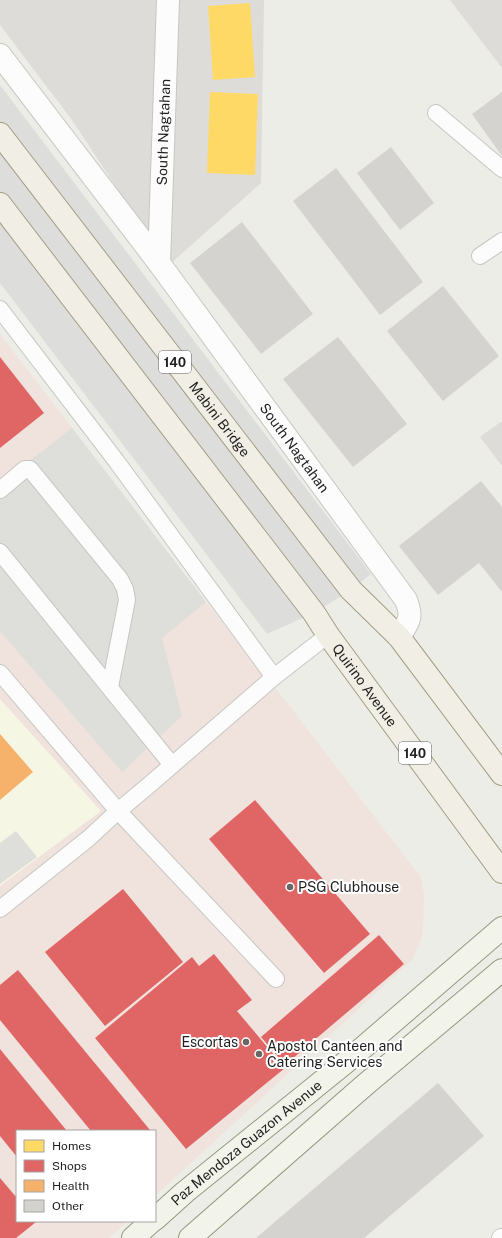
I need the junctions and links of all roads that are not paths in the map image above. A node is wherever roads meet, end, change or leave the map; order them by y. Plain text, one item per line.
1 (168, 0) edge
2 (0, 55) edge
3 (436, 114) dead end
4 (0, 134) edge
5 (502, 169) edge
6 (0, 204) edge
7 (502, 241) edge
8 (480, 256) dead end
9 (159, 263) junction
10 (0, 309) edge
11 (0, 490) edge
12 (0, 552) edge
13 (328, 635) junction
14 (399, 637) junction
15 (0, 673) edge
16 (274, 677) junction
17 (110, 687) junction
18 (172, 765) junction
19 (502, 774) edge
20 (118, 810) junction
21 (502, 872) edge
22 (0, 909) edge
23 (502, 928) edge
24 (502, 970) edge
25 (276, 979) dead end
26 (156, 1218) edge
27 (151, 1222) edge
28 (133, 1238) edge
29 (190, 1238) edge

1 - 9 street, South Nagtahan
2 - 9 street, South Nagtahan
3 - 5 lane
4 - 14 main road, Mabini Bridge / 140
6 - 13 main road, Quirino Avenue / 140
7 - 8 lane
9 - 14 street, South Nagtahan
10 - 16 lane
11 - 17 lane
12 - 17 lane
13 - 16 lane
13 - 21 main road, Quirino Avenue / 140
14 - 19 main road, 140
15 - 20 lane
16 - 18 lane
17 - 18 lane
18 - 20 lane
20 - 22 lane
20 - 25 lane
23 - 26 main road, Paz Mendoza Guazon Avenue
24 - 29 main road
27 - 28 main road

